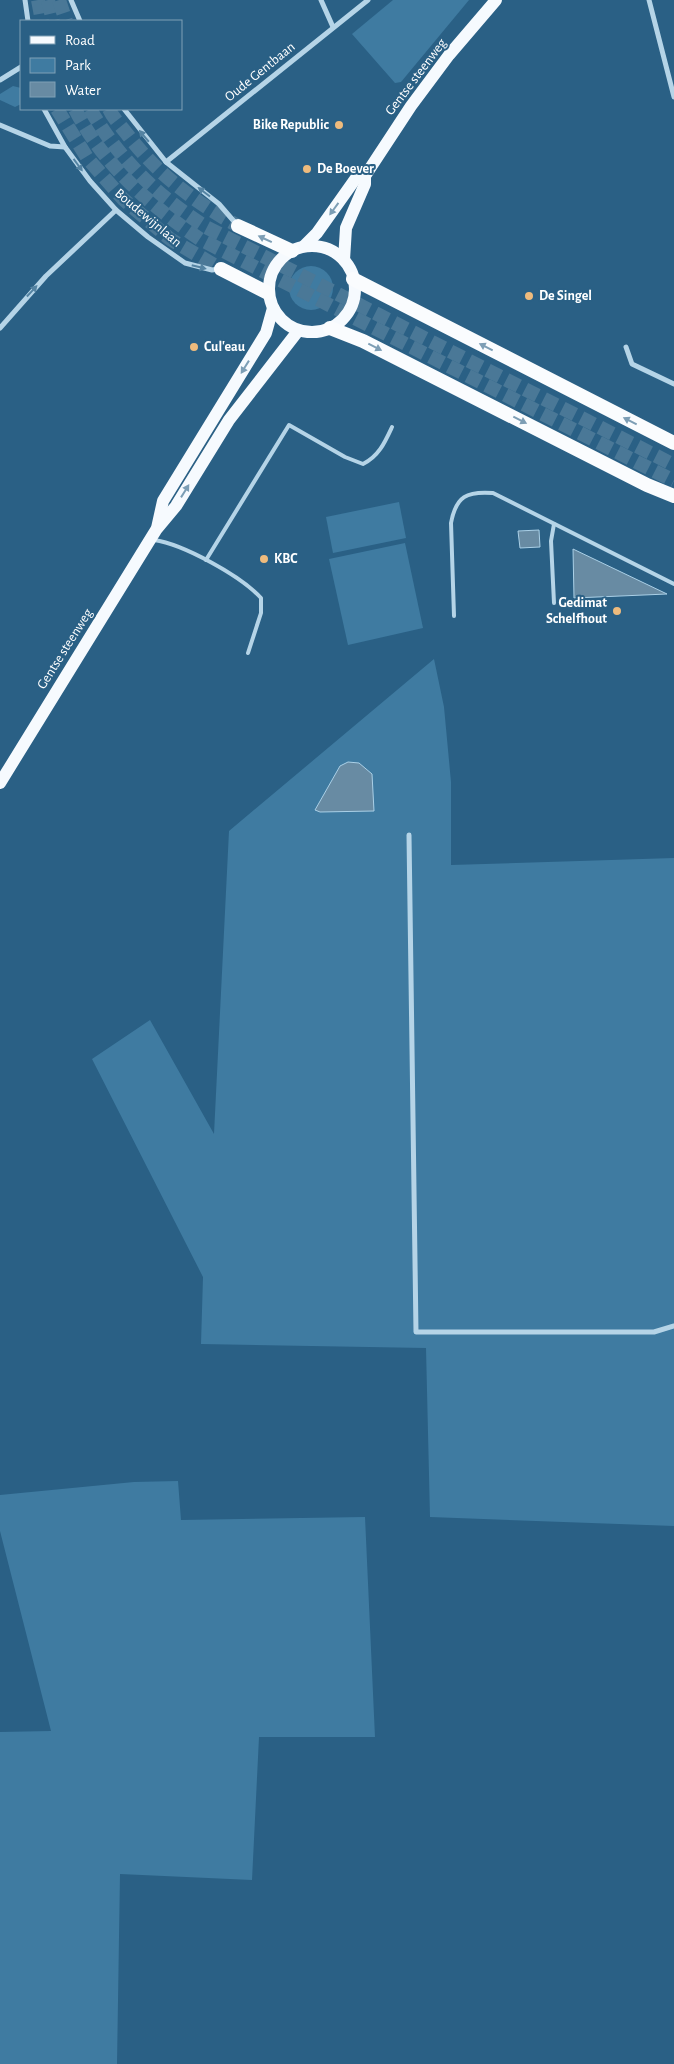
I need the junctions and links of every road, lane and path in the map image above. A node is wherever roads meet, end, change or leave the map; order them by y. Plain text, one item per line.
1 (25, 0) edge
2 (71, 0) edge
3 (321, 0) edge
4 (368, 0) edge
5 (496, 0) edge
6 (649, 0) edge
7 (28, 20) edge
8 (80, 20) edge
9 (334, 27) junction
10 (20, 68) edge
11 (0, 80) edge
12 (674, 97) edge
13 (45, 110) edge
14 (125, 110) edge
15 (0, 125) edge
16 (65, 147) junction
17 (166, 162) junction
18 (365, 176) junction
19 (116, 210) junction
20 (238, 226) joint
21 (298, 248) junction
22 (344, 260) junction
23 (221, 269) joint
24 (353, 279) junction
25 (268, 293) junction
26 (273, 308) junction
27 (0, 328) edge
28 (330, 328) junction
29 (298, 331) junction
30 (626, 347) dead end
31 (674, 384) edge
32 (392, 427) dead end
33 (674, 443) edge
34 (674, 496) edge
35 (554, 524) junction
36 (153, 535) junction
37 (206, 560) junction
38 (674, 584) edge
39 (554, 603) dead end
40 (454, 616) dead end
41 (248, 653) dead end
42 (0, 783) edge
43 (409, 835) dead end
44 (674, 1326) edge

1 - 7 street
2 - 8 street
3 - 9 street
4 - 9 street, Oude Gentbaan
5 - 18 main road, Gentse steenweg
6 - 12 street
9 - 17 street, Oude Gentbaan
10 - 11 street
13 - 16 street, Boudewijnlaan
17 -> 14 street
15 - 16 street
16 -> 19 street, Boudewijnlaan
20 -> 17 street
18 -> 21 main road, Gentse steenweg
18 - 22 main road, Gentse steenweg
19 -> 23 street, Boudewijnlaan
27 -> 19 street
21 -> 20 highway
21 - 22 main road
21 - 25 main road
22 - 24 main road
23 - 25 highway
24 - 28 main road
33 -> 24 highway
25 - 26 main road
26 - 29 main road
26 -> 36 main road, Gentse steenweg
28 - 29 main road
28 -> 34 highway
36 -> 29 main road, Gentse steenweg
30 - 31 street
32 - 37 lane
35 - 38 lane
35 - 39 lane
35 - 40 lane
36 - 37 lane
36 - 42 main road, Gentse steenweg
37 - 41 lane
43 - 44 street

